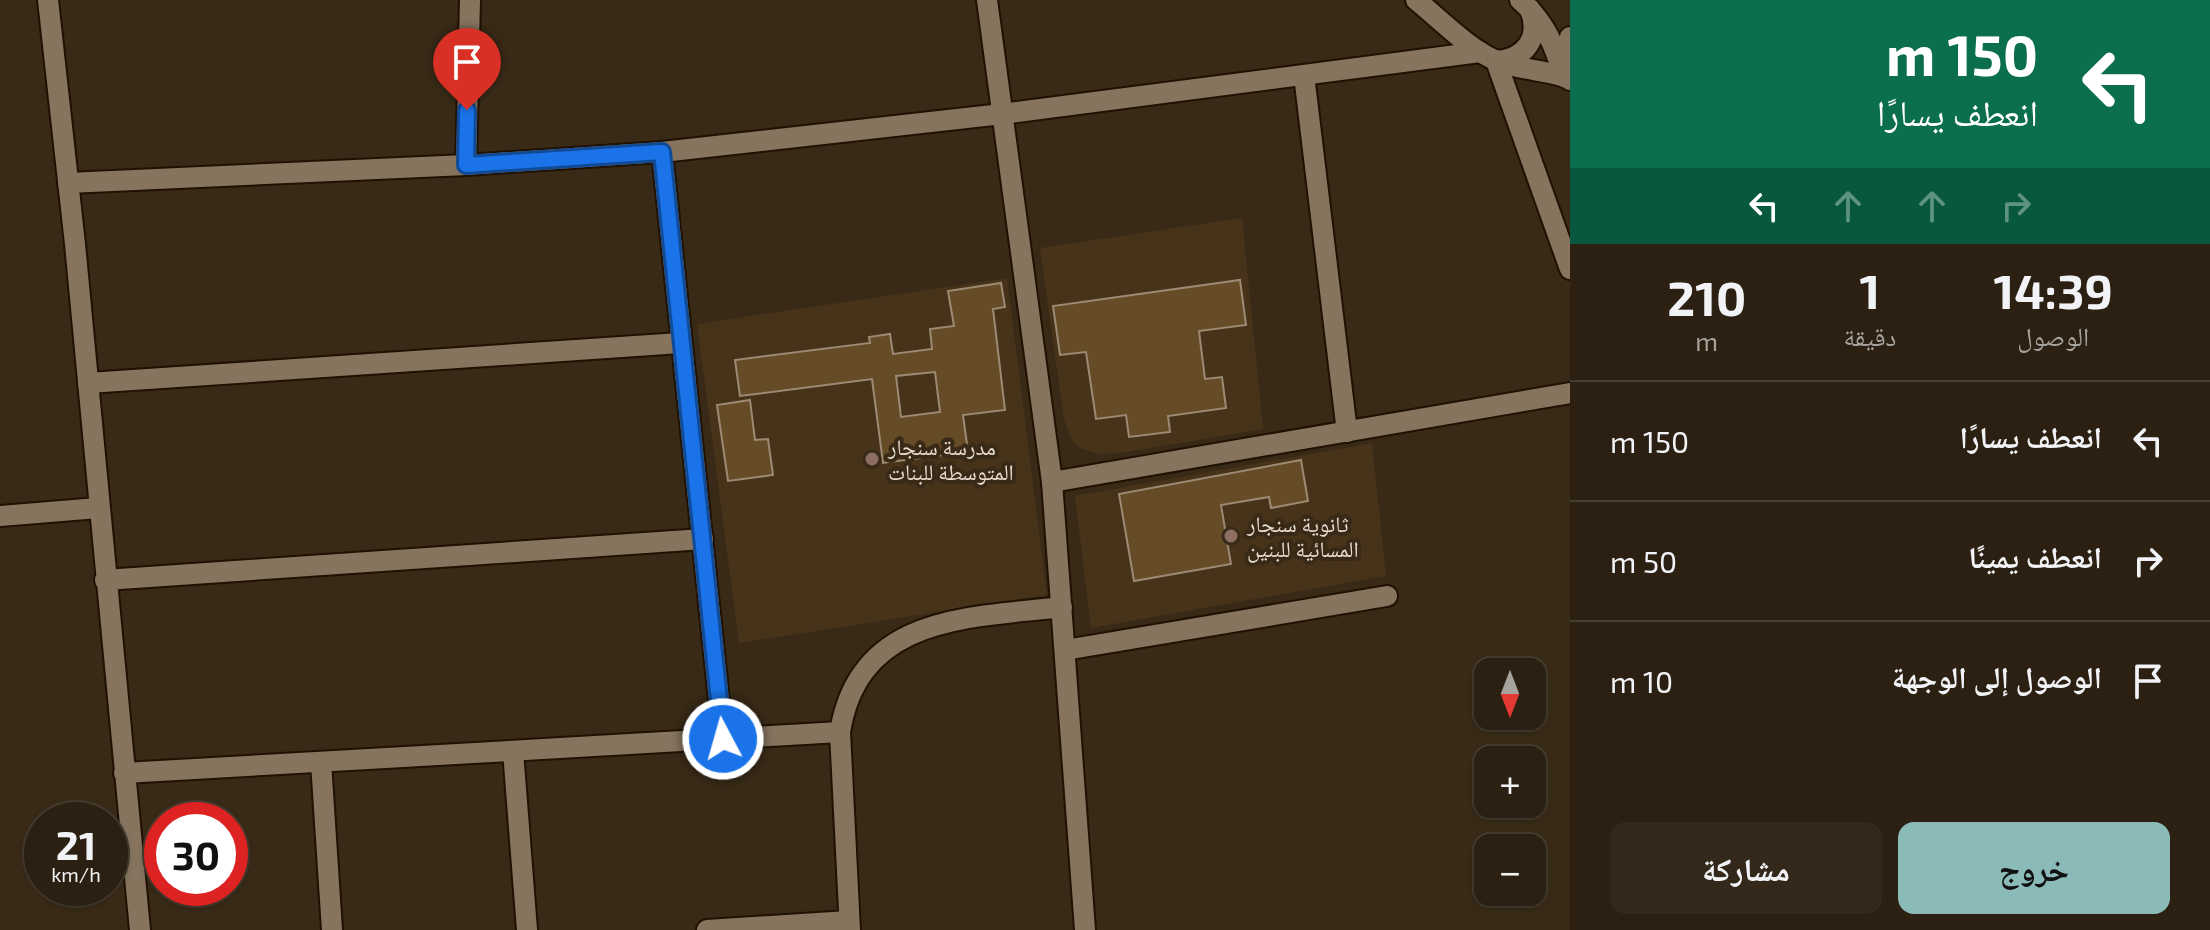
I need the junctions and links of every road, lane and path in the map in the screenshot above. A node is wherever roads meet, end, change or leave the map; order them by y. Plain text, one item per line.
1 (48, 0) edge
2 (470, 0) edge
3 (987, 0) edge
4 (1416, 0) edge
5 (1525, 4) edge
6 (1570, 37) edge
7 (1488, 56) junction
8 (1304, 75) junction
9 (1566, 77) edge
10 (1002, 114) junction
11 (662, 152) junction
12 (466, 165) junction
13 (68, 183) junction
14 (1570, 269) edge
15 (680, 343) junction
16 (88, 383) junction
17 (1570, 393) edge
18 (1347, 432) junction
19 (1052, 482) junction
20 (98, 508) junction
21 (0, 516) edge
22 (703, 539) junction
23 (105, 580) junction
24 (1387, 596) dead end
25 (1062, 607) junction
26 (1065, 650) junction
27 (840, 732) junction
28 (723, 739) junction
29 (513, 751) junction
30 (321, 762) junction
31 (124, 773) junction
32 (850, 926) edge
33 (140, 930) edge
34 (332, 930) edge
35 (527, 930) edge
36 (707, 930) edge
37 (1085, 930) edge

1 - 13 street
2 - 12 street
3 - 10 street
4 - 7 street
5 - 7 street
5 - 9 street
6 - 9 street
7 - 8 street
7 - 9 street
7 - 14 street
8 - 10 street
8 - 18 street
10 - 11 street
10 - 19 street
11 - 12 street
11 - 15 street
12 - 13 street
13 - 16 street
15 - 16 street
15 - 22 street
16 - 20 street
17 - 18 street
18 - 19 street
19 - 25 street
20 - 21 street
20 - 23 street
22 - 23 street
22 - 28 street
23 - 31 street
24 - 26 street
25 - 26 street
25 - 27 street
26 - 37 street
27 - 28 street
27 - 32 street
28 - 29 street
29 - 30 street
29 - 35 street
30 - 31 street
30 - 34 street
31 - 33 street
32 - 36 street

